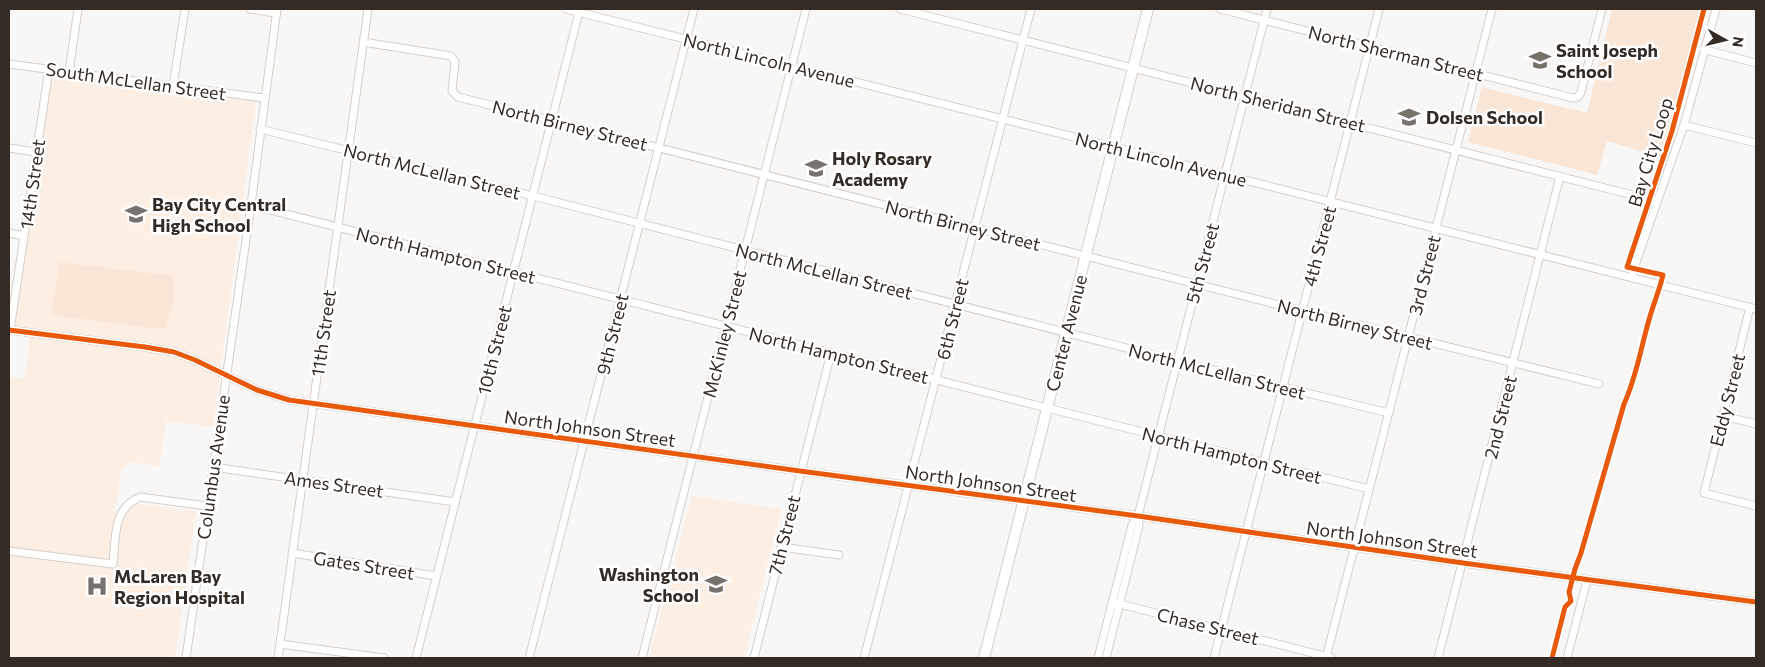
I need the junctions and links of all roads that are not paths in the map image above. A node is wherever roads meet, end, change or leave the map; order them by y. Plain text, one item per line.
1 (78, 9) edge
2 (185, 9) edge
3 (250, 9) edge
4 (368, 9) edge
5 (566, 9) edge
6 (694, 9) edge
7 (806, 9) edge
8 (900, 9) edge
9 (1031, 9) edge
10 (1148, 9) edge
11 (1220, 9) edge
12 (1267, 9) edge
13 (1379, 9) edge
14 (1492, 9) edge
15 (1602, 9) edge
16 (1716, 9) edge
17 (276, 11) edge
18 (579, 12) junction
19 (1264, 20) junction
20 (686, 39) junction
21 (1023, 40) junction
22 (363, 42) junction
23 (1370, 47) junction
24 (1706, 50) junction
25 (1756, 63) edge
26 (9, 64) edge
27 (792, 66) junction
28 (1133, 68) junction
29 (49, 69) junction
30 (68, 72) junction
31 (1476, 74) junction
32 (173, 86) junction
33 (1245, 96) junction
34 (264, 98) junction
35 (1002, 118) junction
36 (552, 120) junction
37 (1350, 122) junction
38 (1684, 125) junction
39 (260, 128) junction
40 (1756, 144) edge
41 (1114, 147) junction
42 (9, 148) edge
43 (660, 148) junction
44 (1455, 149) junction
45 (349, 150) junction
46 (36, 152) junction
47 (765, 174) junction
48 (1225, 175) junction
49 (1560, 176) junction
50 (532, 196) junction
51 (1656, 201) junction
52 (1331, 202) junction
53 (251, 205) junction
54 (640, 223) junction
55 (976, 227) junction
56 (337, 228) junction
57 (1435, 229) junction
58 (9, 233) edge
59 (24, 236) junction
60 (745, 251) junction
61 (1541, 254) junction
62 (1086, 256) junction
63 (514, 272) junction
64 (1632, 277) junction
65 (1197, 284) junction
66 (621, 300) junction
67 (956, 304) junction
68 (1753, 308) edge
69 (1302, 311) junction
70 (726, 326) junction
71 (9, 330) edge
72 (1066, 332) junction
73 (1408, 337) junction
74 (831, 353) junction
75 (1177, 361) junction
76 (1514, 364) junction
77 (226, 375) junction
78 (937, 380) junction
79 (1599, 384) dead end
80 (1282, 387) junction
81 (313, 403) junction
82 (1047, 408) junction
83 (1389, 413) junction
84 (1723, 416) junction
85 (1756, 424) edge
86 (474, 426) junction
87 (1158, 436) junction
88 (585, 440) junction
89 (694, 456) junction
90 (1263, 463) junction
91 (213, 468) junction
92 (800, 472) junction
93 (302, 480) junction
94 (908, 486) junction
95 (1370, 489) junction
96 (455, 502) junction
97 (1023, 502) junction
98 (207, 506) junction
99 (1756, 506) edge
100 (1138, 516) junction
101 (1245, 533) junction
102 (781, 547) junction
103 (1354, 548) junction
104 (9, 551) edge
105 (292, 553) junction
106 (839, 555) dead end
107 (1463, 563) junction
108 (436, 576) junction
109 (1587, 580) junction
110 (1756, 602) edge
111 (1116, 603) junction
112 (1221, 630) junction
113 (280, 644) junction
114 (186, 658) edge
115 (278, 658) edge
116 (384, 658) edge
117 (416, 658) edge
118 (530, 658) edge
119 (642, 658) edge
120 (754, 658) edge
121 (864, 658) edge
122 (984, 658) edge
123 (1098, 658) edge
124 (1106, 658) edge
125 (1214, 658) edge
126 (1328, 658) edge
127 (1438, 658) edge
128 (1567, 658) edge

1 - 30 street
2 - 32 street
3 - 17 street
4 - 22 street, 11th Street
5 - 18 street, North Lincoln Avenue
6 - 20 street, 9th Street
7 - 27 street, McKinley Street
8 - 21 street, North Sheridan Street
9 - 21 street, 6th Street
10 - 28 highway, Center Avenue
11 - 19 street, North Sherman Street
12 - 19 street, 5th Street
13 - 23 street, 4th Street
14 - 31 street, 3rd Street
15 - 31 street, North Sherman Street
16 - 24 street
17 - 34 street, Columbus Avenue
18 - 20 street, North Lincoln Avenue
18 - 36 street, 10th Street
19 - 23 street, North Sherman Street
19 - 33 street, 5th Street
20 - 27 street, North Lincoln Avenue
20 - 43 street, 9th Street
21 - 28 street, North Sheridan Street
21 - 35 street, 6th Street
22 - 36 street, North Birney Street
22 - 45 street, 11th Street
23 - 31 street, North Sherman Street
23 - 37 street, 4th Street
24 - 25 street
24 - 38 street
26 - 29 street, South McLellan Street
27 - 35 street, North Lincoln Avenue
27 - 47 street, McKinley Street
28 - 33 street, North Sheridan Street
28 - 41 highway, Center Avenue
29 - 30 street, South McLellan Street
29 - 46 street, 14th Street
30 - 32 street, South McLellan Street
31 - 44 street, 3rd Street
32 - 34 street, South McLellan Street
33 - 37 street, North Sheridan Street
33 - 48 street, 5th Street
34 - 39 street, Columbus Avenue
35 - 41 street, North Lincoln Avenue
35 - 55 street, 6th Street
36 - 43 street, North Birney Street
36 - 50 street, 10th Street
37 - 44 street, North Sheridan Street
37 - 52 street, 4th Street
38 - 40 street
38 - 51 street
39 - 45 street, North McLellan Street
39 - 53 street, Columbus Avenue
41 - 48 street, North Lincoln Avenue
41 - 62 highway, Center Avenue
42 - 46 street
43 - 47 street, North Birney Street
43 - 54 street, 9th Street
44 - 49 street, North Sheridan Street
44 - 57 street, 3rd Street
45 - 50 street, North McLellan Street
45 - 56 street, 11th Street
46 - 59 street, 14th Street
47 - 55 street, North Birney Street
47 - 60 street, McKinley Street
48 - 52 street, North Lincoln Avenue
48 - 65 street, 5th Street
49 - 51 street, North Sheridan Street
49 - 61 street, 2nd Street
50 - 54 street, North McLellan Street
50 - 63 street, 10th Street
51 - 64 street
52 - 57 street, North Lincoln Avenue
52 - 69 street, 4th Street
53 - 56 street, North Hampton Street
53 - 77 street, Columbus Avenue
54 - 60 street, North McLellan Street
54 - 66 street, 9th Street
55 - 62 street, North Birney Street
55 - 67 street, 6th Street
56 - 63 street, North Hampton Street
56 - 81 street, 11th Street
57 - 61 street, North Lincoln Avenue
57 - 73 street, 3rd Street
58 - 59 street
59 - 71 street, 14th Street
60 - 67 street, North McLellan Street
60 - 70 street, McKinley Street
61 - 64 street, North Lincoln Avenue
61 - 76 street, 2nd Street
62 - 65 street, North Birney Street
62 - 72 highway, Center Avenue
63 - 66 street, North Hampton Street
63 - 86 street, 10th Street
64 - 68 street, North Lincoln Avenue
65 - 69 street, North Birney Street
65 - 75 street, 5th Street
66 - 70 street, North Hampton Street
66 - 88 street, 9th Street
67 - 72 street, North McLellan Street
67 - 78 street, 6th Street
68 - 84 street, Eddy Street
69 - 73 street, North Birney Street
69 - 80 street, 4th Street
70 - 74 street, North Hampton Street
70 - 89 street, McKinley Street
71 - 77 street, North Johnson Street
72 - 75 street, North McLellan Street
72 - 82 highway, Center Avenue
73 - 76 street, North Birney Street
73 - 83 street, 3rd Street
74 - 78 street, North Hampton Street
74 - 92 street, 7th Street
75 - 80 street, North McLellan Street
75 - 87 street, 5th Street
76 - 79 street, North Birney Street
76 - 107 street, 2nd Street
77 - 81 street, North Johnson Street
77 - 91 street, Columbus Avenue
78 - 82 street, North Hampton Street
78 - 94 street, 6th Street
80 - 83 street, North McLellan Street
80 - 90 street, 4th Street
81 - 86 street, North Johnson Street
81 - 93 street, 11th Street
82 - 87 street, North Hampton Street
82 - 97 highway, Center Avenue
83 - 95 street, 3rd Street
84 - 85 street
84 - 99 street, Eddy Street
86 - 88 street, North Johnson Street
86 - 96 street, 10th Street
87 - 90 street, North Hampton Street
87 - 100 street, 5th Street
88 - 89 street, North Johnson Street
88 - 118 street, 9th Street
89 - 92 street, North Johnson Street
89 - 119 street, McKinley Street
90 - 95 street, North Hampton Street
90 - 101 street, 4th Street
91 - 93 street, Ames Street
91 - 98 street, Columbus Avenue
92 - 94 street, North Johnson Street
92 - 102 street, 7th Street
93 - 96 street, Ames Street
93 - 105 street, 11th Street
94 - 97 street, North Johnson Street
94 - 121 street, 6th Street
95 - 103 street, 3rd Street
96 - 108 street, 10th Street
97 - 100 street, North Johnson Street
97 - 122 highway, Center Avenue
98 - 104 street
98 - 114 street, Columbus Avenue
100 - 101 street, North Johnson Street
100 - 111 street, 5th Street
101 - 103 street, North Johnson Street
101 - 112 street, 4th Street
102 - 106 street
102 - 120 street, 7th Street
103 - 107 street, North Johnson Street
103 - 126 street, 3rd Street
105 - 108 street, Gates Street
105 - 113 street, 11th Street
107 - 109 street, North Johnson Street
107 - 127 street, 2nd Street
108 - 117 street, 10th Street
109 - 110 street, North Johnson Street
109 - 128 street
111 - 112 street, Chase Street
111 - 123 street, 5th Street
111 - 124 street, 5th Street
112 - 125 street, 4th Street
112 - 126 street, Chase Street
113 - 115 street, 11th Street
113 - 116 street

